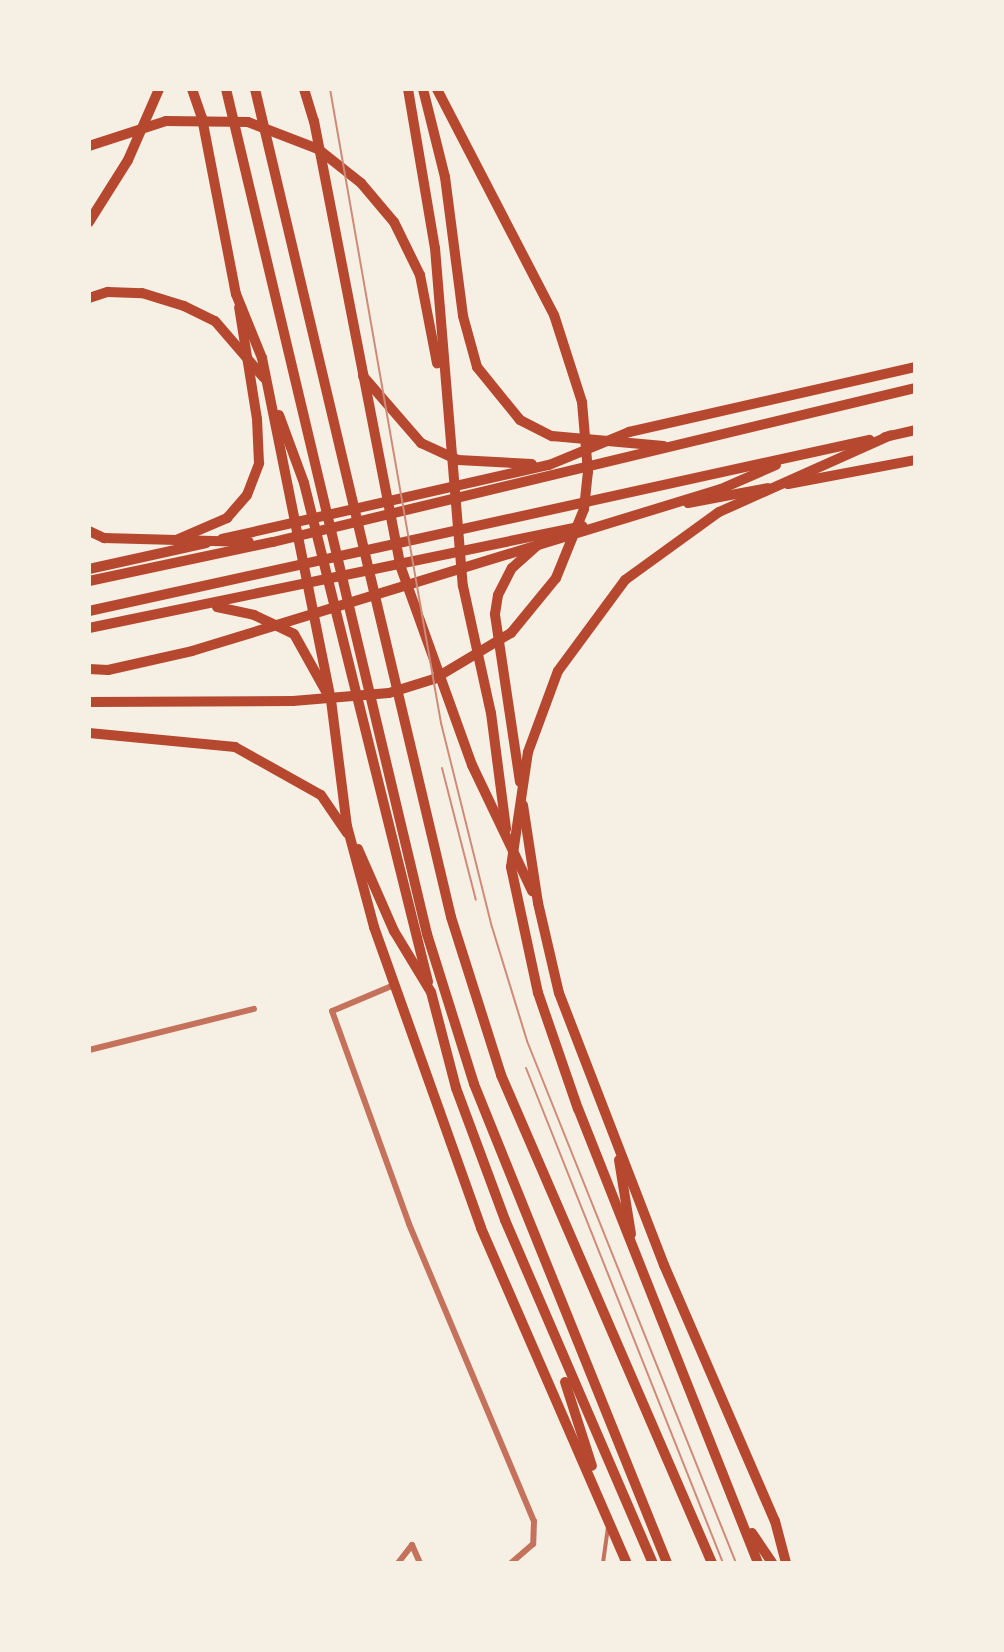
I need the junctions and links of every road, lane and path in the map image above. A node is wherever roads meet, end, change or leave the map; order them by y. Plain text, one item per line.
1 (159, 89) edge
2 (192, 89) edge
3 (226, 89) edge
4 (255, 89) edge
5 (304, 89) edge
6 (408, 89) edge
7 (423, 89) edge
8 (437, 89) edge
9 (89, 146) edge
10 (89, 222) edge
11 (236, 294) junction
12 (89, 298) edge
13 (915, 367) edge
14 (363, 376) junction
15 (915, 388) edge
16 (447, 410) junction
17 (915, 430) edge
18 (891, 435) junction
19 (677, 447) junction
20 (802, 455) junction
21 (915, 460) edge
22 (549, 465) junction
23 (388, 501) junction
24 (295, 522) junction
25 (89, 531) edge
26 (550, 534) junction
27 (273, 542) junction
28 (126, 562) junction
29 (400, 565) junction
30 (89, 569) edge
31 (89, 580) edge
32 (307, 586) junction
33 (211, 606) junction
34 (89, 611) edge
35 (89, 628) edge
36 (89, 669) edge
37 (331, 700) junction
38 (89, 702) edge
39 (89, 733) edge
40 (511, 867) junction
41 (538, 904) junction
42 (394, 985) junction
43 (431, 992) junction
44 (254, 1009) dead end
45 (89, 1050) edge
46 (616, 1142) junction
47 (636, 1261) junction
48 (543, 1312) junction
49 (739, 1514) junction
50 (609, 1521) junction
51 (398, 1563) edge
52 (420, 1563) edge
53 (511, 1563) edge
54 (603, 1563) edge
55 (627, 1563) edge
56 (653, 1563) edge
57 (667, 1563) edge
58 (712, 1563) edge
59 (758, 1563) edge
60 (772, 1563) edge
61 (786, 1563) edge

1 - 10 main road
2 - 11 main road
3 - 57 main road
4 - 58 main road
5 - 14 main road
6 - 16 main road
7 - 19 main road
8 - 38 main road
9 - 16 main road
11 - 24 main road
11 - 28 main road
12 - 43 main road
13 - 22 main road
14 - 22 main road
14 - 23 main road
15 - 19 main road
16 - 40 main road
17 - 18 main road
18 - 20 main road
18 - 40 main road
19 - 27 main road
20 - 34 main road
20 - 36 main road
21 - 26 main road
22 - 23 main road
23 - 24 main road
23 - 29 main road
24 - 28 main road
24 - 32 main road
25 - 27 main road
26 - 29 main road
26 - 41 main road
27 - 31 main road
28 - 30 main road
29 - 32 main road
29 - 41 main road
32 - 33 main road
32 - 37 main road
33 - 35 main road
33 - 37 main road
37 - 42 main road
39 - 43 main road
40 - 47 main road
41 - 46 main road
42 - 50 main road
42 - 53 street
43 - 48 main road
44 - 45 street
46 - 47 main road
46 - 61 main road
47 - 49 main road
48 - 50 main road
48 - 56 main road
49 - 59 main road
49 - 60 main road
50 - 54 lane
50 - 55 main road
51 - 52 street

